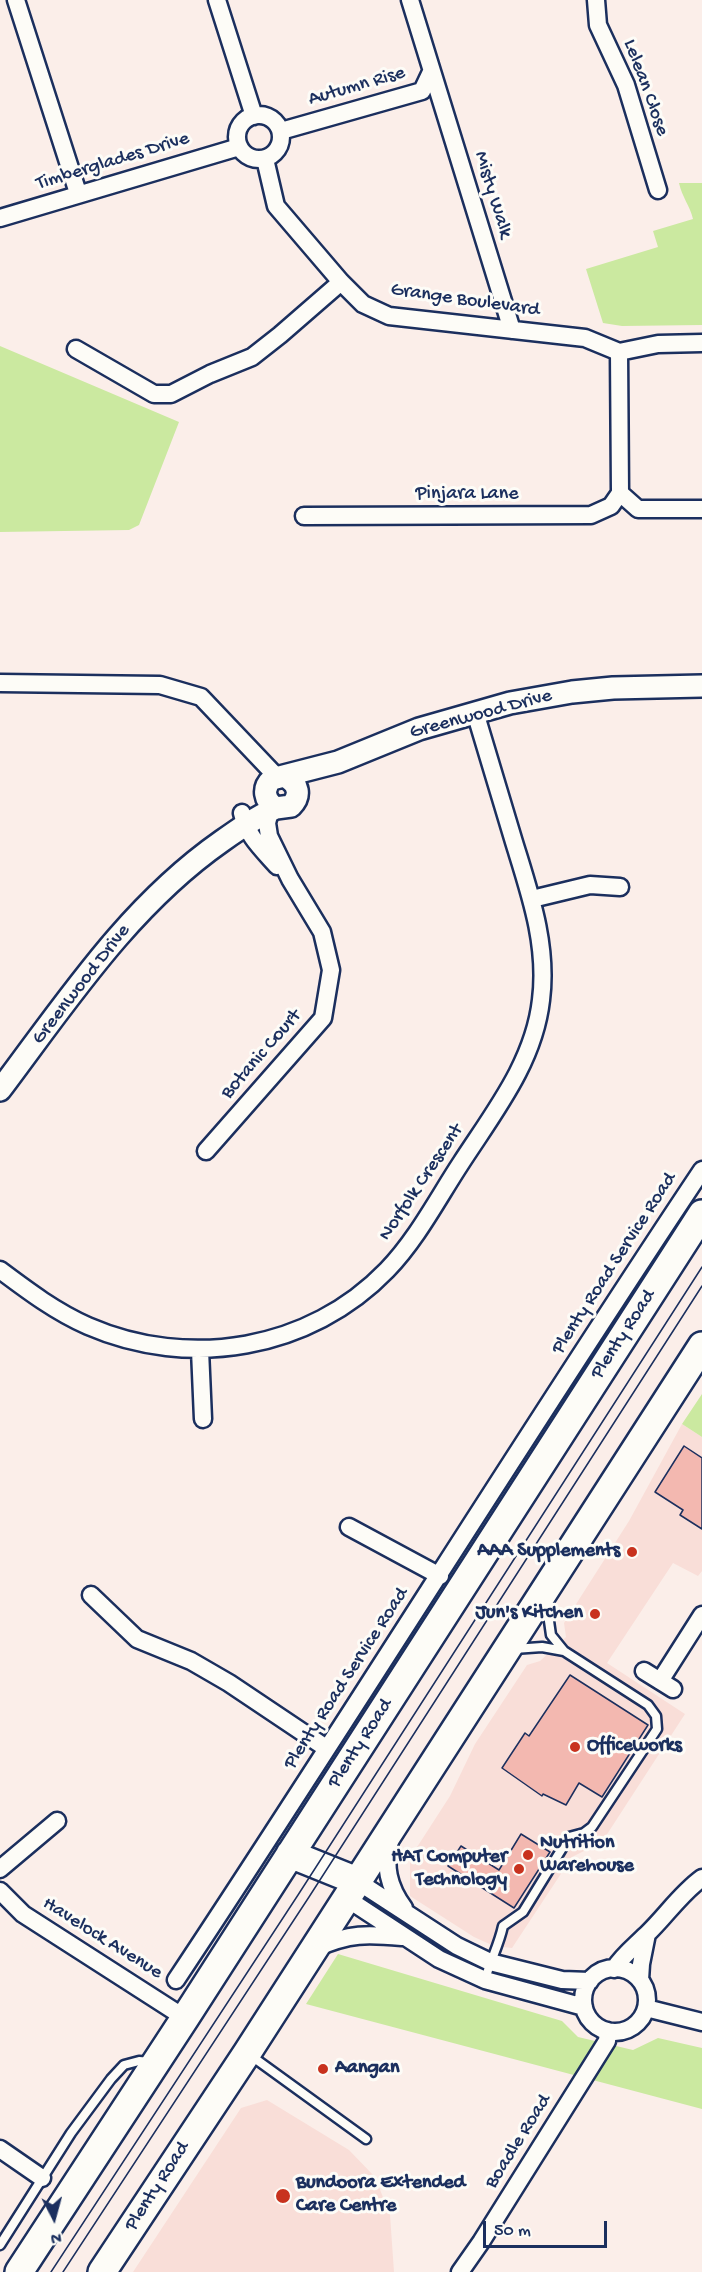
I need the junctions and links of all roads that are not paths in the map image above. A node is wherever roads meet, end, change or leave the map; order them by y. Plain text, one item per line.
1 (16, 0) edge
2 (217, 0) edge
3 (410, 0) edge
4 (596, 0) edge
5 (431, 72) junction
6 (254, 116) junction
7 (281, 131) junction
8 (239, 147) junction
9 (264, 159) junction
10 (658, 190) dead end
11 (78, 193) junction
12 (0, 218) edge
13 (341, 282) junction
14 (512, 330) junction
15 (702, 343) edge
16 (76, 349) dead end
17 (619, 352) junction
18 (620, 493) junction
19 (702, 509) edge
20 (304, 516) dead end
21 (0, 683) edge
22 (702, 686) edge
23 (475, 712) junction
24 (277, 792) junction
25 (244, 819) junction
26 (290, 879) junction
27 (620, 887) dead end
28 (532, 899) junction
29 (0, 1090) edge
30 (206, 1151) dead end
31 (702, 1170) edge
32 (702, 1214) edge
33 (0, 1270) edge
34 (702, 1346) edge
35 (200, 1350) junction
36 (202, 1419) dead end
37 (537, 1448) junction
38 (349, 1527) dead end
39 (440, 1576) junction
40 (544, 1591) junction
41 (91, 1595) dead end
42 (702, 1615) edge
43 (506, 1651) junction
44 (564, 1652) junction
45 (644, 1671) dead end
46 (326, 1748) junction
47 (57, 1821) dead end
48 (393, 1825) junction
49 (290, 1854) junction
50 (0, 1869) edge
51 (702, 1878) edge
52 (352, 1890) junction
53 (0, 1891) edge
54 (410, 1916) junction
55 (647, 1934) junction
56 (203, 1938) junction
57 (406, 1938) junction
58 (313, 1949) junction
59 (490, 1962) junction
60 (614, 1969) junction
61 (213, 1974) junction
62 (176, 1980) dead end
63 (485, 1980) junction
64 (640, 1980) junction
65 (590, 1981) junction
66 (584, 2007) junction
67 (646, 2008) junction
68 (185, 2018) junction
69 (702, 2022) edge
70 (608, 2031) junction
71 (247, 2053) junction
72 (155, 2063) junction
73 (366, 2139) dead end
74 (0, 2149) edge
75 (42, 2178) junction
76 (0, 2245) edge
77 (19, 2272) edge
78 (102, 2272) edge
79 (460, 2272) edge

1 - 11 street
2 - 6 street
3 - 5 street, Autumn Rise
4 - 10 street, Lelean Close
5 - 7 street, Autumn Rise
5 - 14 street, Misty Walk
6 - 7 street
6 - 8 street
7 - 9 street
8 - 9 street
8 - 11 street, Timberglades Drive
9 - 13 street, Grange Boulevard
11 - 12 street, Timberglades Drive
13 - 14 street, Grange Boulevard
13 - 16 street
14 - 17 street, Grange Boulevard
15 - 17 street
17 - 18 street
18 - 19 street
18 - 20 street, Pinjara Lane
21 - 24 street
22 - 23 street, Greenwood Drive
23 - 24 street, Greenwood Drive
23 - 28 street, Norfolk Crescent
24 - 25 street, Greenwood Drive
24 - 26 street, Botanic Court
25 - 26 street, Botanic Court
25 - 29 street, Greenwood Drive
26 - 30 street, Botanic Court
27 - 28 street
28 - 35 street, Norfolk Crescent
31 - 37 street, Plenty Road Service Road
32 - 37 highway, Plenty Road
33 - 35 street, Norfolk Crescent
34 - 40 highway, Plenty Road
35 - 36 street
37 - 39 street, Plenty Road Service Road
37 - 49 highway, Plenty Road
38 - 39 street
39 - 46 street, Plenty Road Service Road
40 - 43 highway, Plenty Road
40 - 44 lane
41 - 46 street
42 - 45 street
43 - 44 lane
43 - 48 highway, Plenty Road
44 - 59 lane
46 - 56 street, Plenty Road Service Road
47 - 50 street
48 - 52 highway, Plenty Road
48 - 54 street
49 - 52 highway
49 - 61 highway, Plenty Road
51 - 55 street
52 - 54 street
52 - 57 street
52 - 58 highway, Plenty Road
53 - 68 street, Havelock Avenue
54 - 59 street
55 - 60 street
55 - 64 street
56 - 61 street
56 - 62 street, Plenty Road Service Road
57 - 58 street
57 - 63 street
58 - 71 highway, Plenty Road
59 - 63 lane
59 - 65 street
60 - 64 street
60 - 65 street
61 - 68 highway, Plenty Road
63 - 66 street
64 - 67 street
65 - 66 street
66 - 70 street
67 - 69 street
67 - 70 street
68 - 72 highway, Plenty Road
70 - 79 street, Boadle Road
71 - 73 lane
71 - 78 highway, Plenty Road
72 - 75 lane
72 - 77 highway, Plenty Road
74 - 75 street
75 - 76 lane

